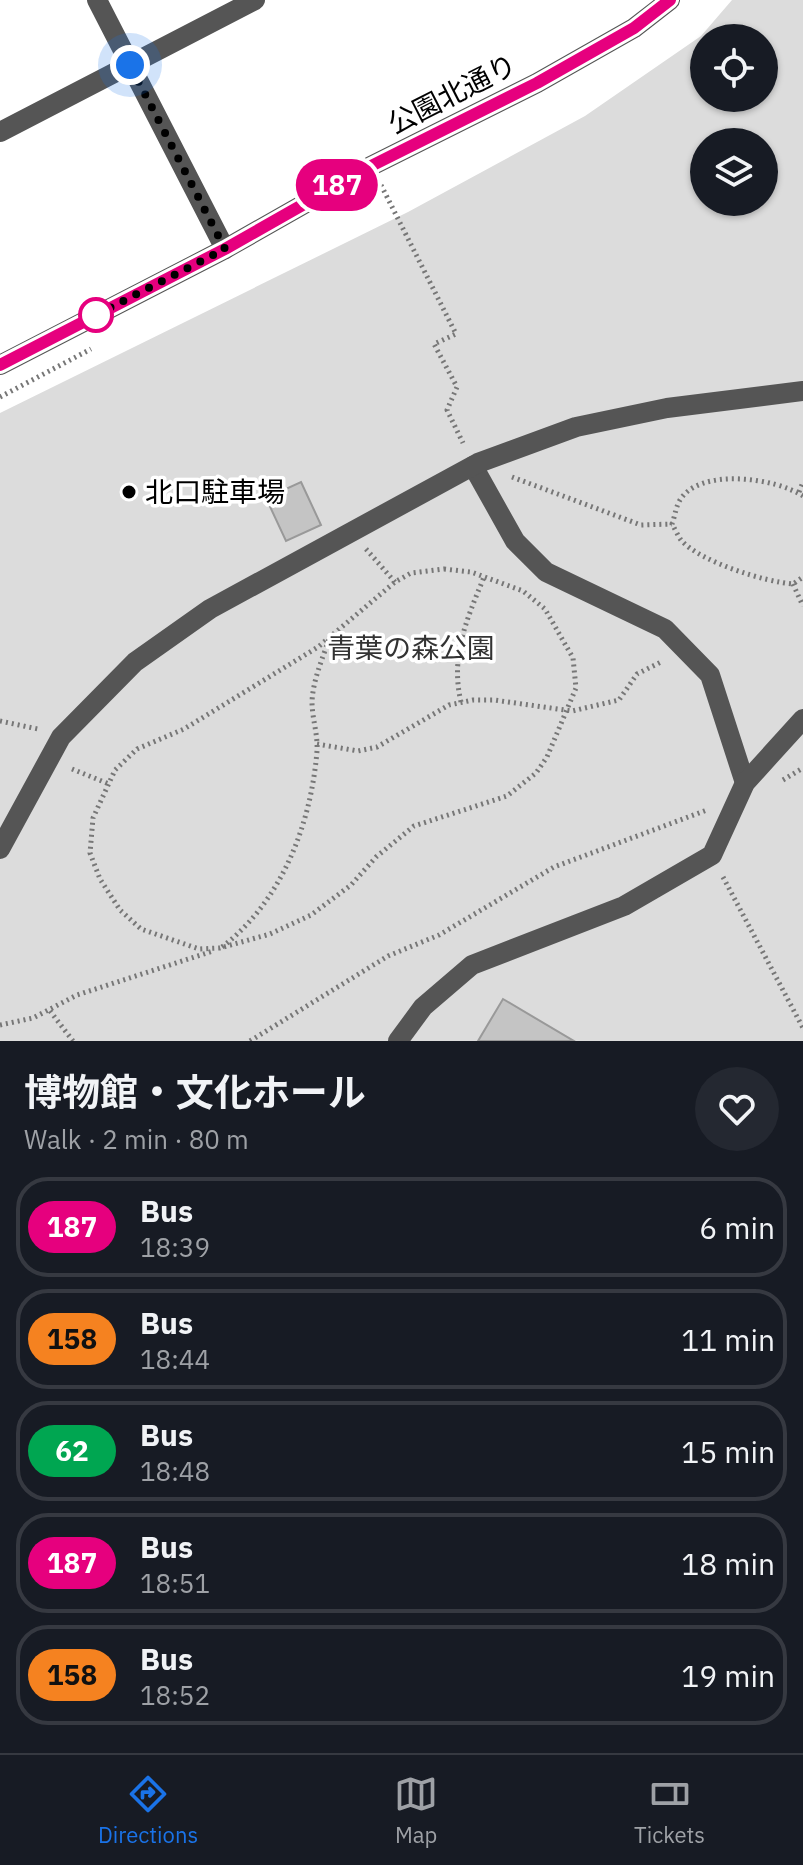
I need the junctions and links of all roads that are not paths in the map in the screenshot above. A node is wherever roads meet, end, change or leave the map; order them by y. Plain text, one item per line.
1 (97, 0) edge
2 (255, 0) edge
3 (670, 0) edge
4 (130, 65) junction
5 (0, 132) edge
6 (225, 249) junction
7 (0, 365) edge
8 (803, 391) edge
9 (476, 465) junction
10 (803, 719) edge
11 (741, 791) junction
12 (0, 849) edge
13 (398, 1041) edge

1 - 4 street
2 - 4 street
3 - 6 street, 公園北通り
4 - 5 street
4 - 6 street
6 - 7 street, 公園北通り
8 - 9 street
9 - 11 street
9 - 12 street
10 - 11 street
11 - 13 street

